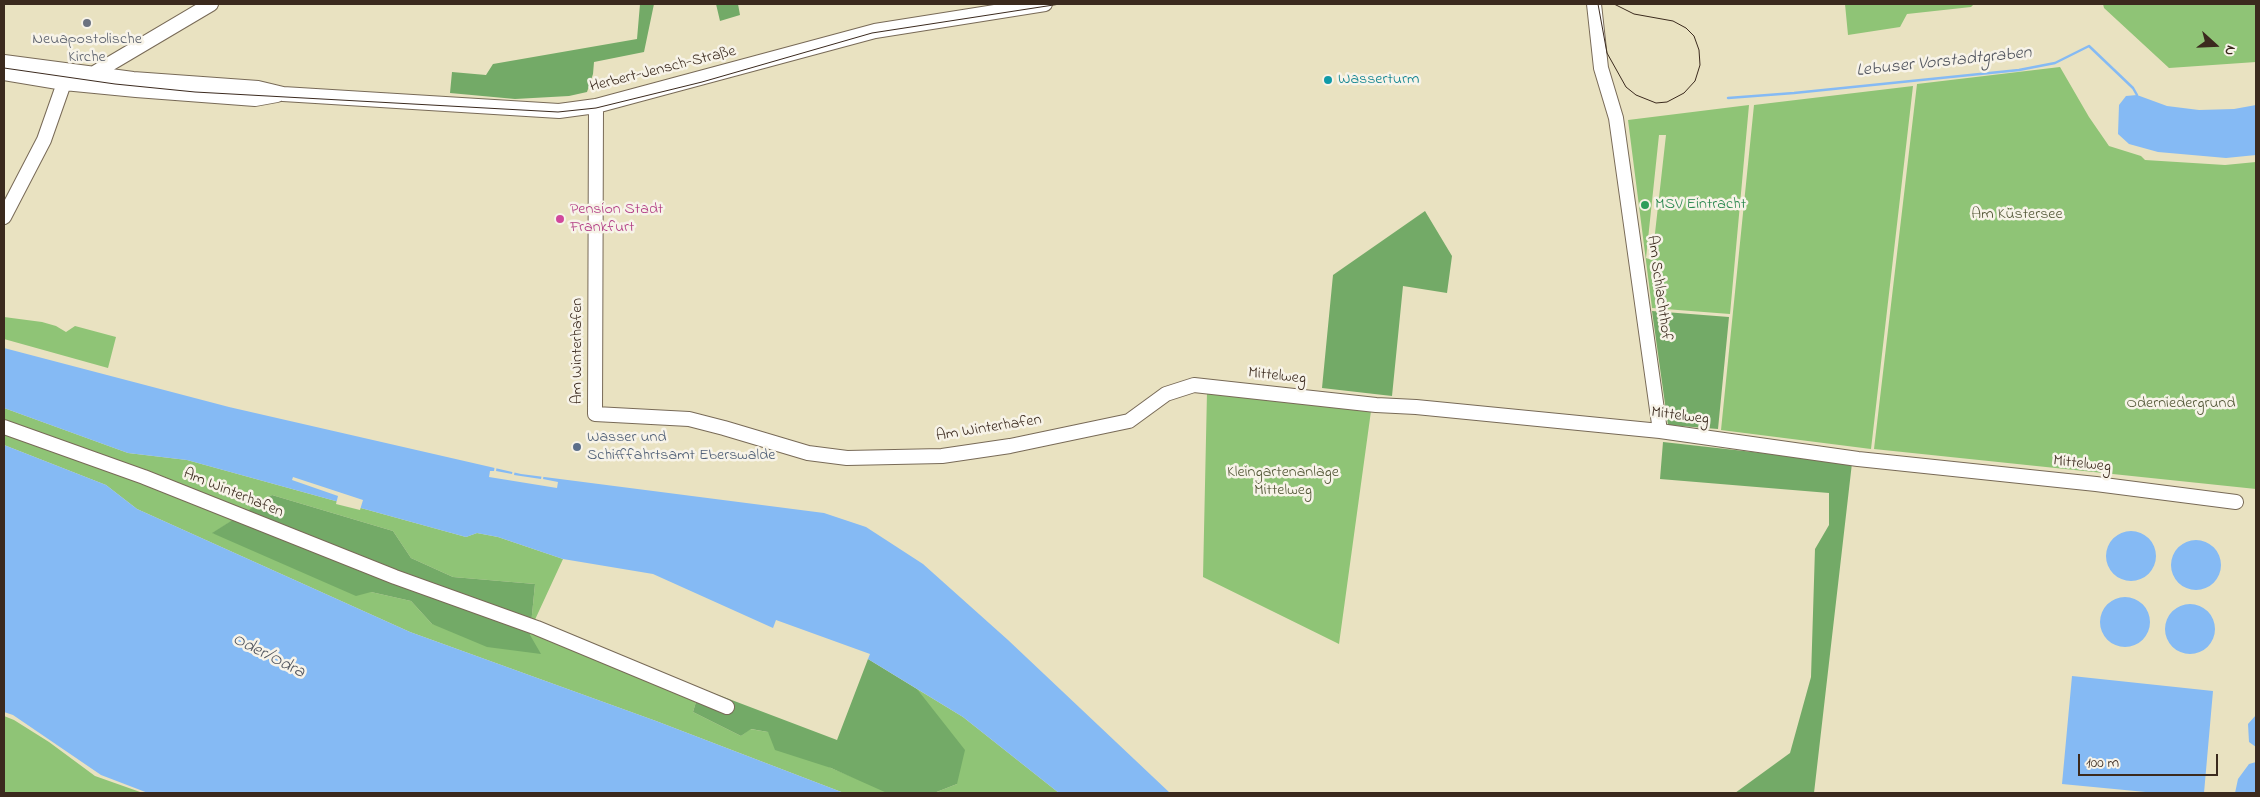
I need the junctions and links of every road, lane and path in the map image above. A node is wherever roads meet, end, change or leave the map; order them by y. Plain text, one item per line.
1 (211, 4) edge
2 (1045, 4) edge
3 (1594, 4) edge
4 (992, 8) edge
5 (138, 47) junction
6 (4, 62) edge
7 (4, 73) edge
8 (133, 79) junction
9 (94, 80) junction
10 (64, 83) junction
11 (283, 94) junction
12 (596, 106) junction
13 (4, 217) edge
14 (1129, 422) joint
15 (4, 427) edge
16 (1660, 431) junction
17 (2236, 502) dead end
18 (727, 707) dead end

1 - 5 street
2 - 4 street, Herbert-Jensch-Straße
3 - 16 street, Am Schlachthof
4 - 12 street, Herbert-Jensch-Straße
5 - 8 street
5 - 9 street
6 - 9 street
7 - 10 street
8 - 9 street, Herbert-Jensch-Straße
8 - 11 street, Herbert-Jensch-Straße
9 - 10 street
9 - 11 street, Herbert-Jensch-Straße
10 - 13 street
11 - 12 street, Herbert-Jensch-Straße
12 - 14 street, Am Winterhafen
14 - 16 street, Mittelweg
15 - 18 street, Am Winterhafen
16 - 17 street, Mittelweg

